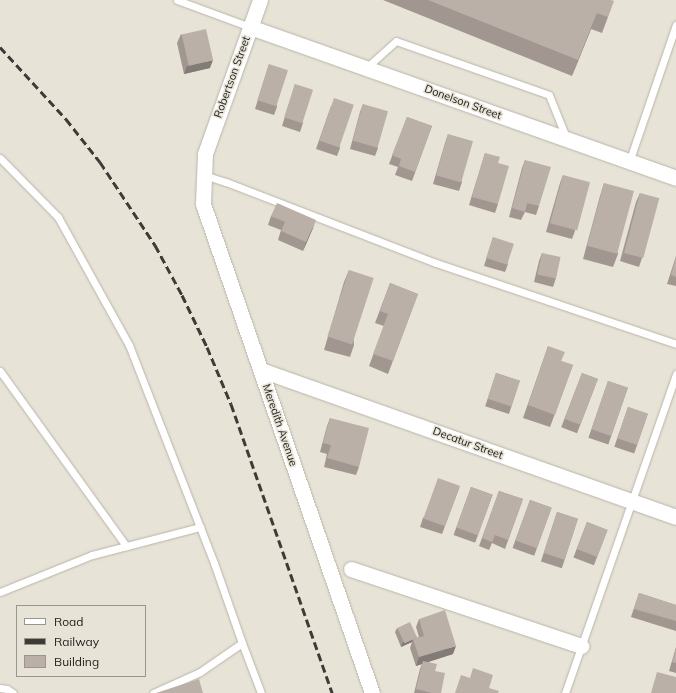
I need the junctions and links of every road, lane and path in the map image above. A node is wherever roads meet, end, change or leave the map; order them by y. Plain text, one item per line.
1 (177, 0) edge
2 (260, 0) edge
3 (676, 25) edge
4 (250, 26) junction
5 (366, 68) junction
6 (567, 139) junction
7 (205, 154) joint
8 (0, 158) edge
9 (629, 162) junction
10 (204, 175) junction
11 (676, 178) edge
12 (676, 344) edge
13 (261, 370) junction
14 (0, 371) edge
15 (676, 374) edge
16 (632, 502) junction
17 (676, 517) edge
18 (200, 527) junction
19 (126, 546) junction
20 (351, 569) dead end
21 (1, 590) edge
22 (242, 643) junction
23 (581, 646) junction
24 (0, 688) edge
25 (12, 693) edge
26 (153, 693) edge
27 (261, 693) edge
28 (372, 693) edge
29 (565, 693) edge

1 - 4 lane
2 - 4 street, Robertson Street
3 - 9 lane
4 - 5 street, Donelson Street
4 - 7 street, Robertson Street
5 - 6 street, Donelson Street
5 - 6 lane
6 - 9 street, Donelson Street
7 - 10 street, Meredith Avenue
8 - 18 lane
9 - 11 street, Donelson Street
10 - 12 lane
10 - 13 street, Meredith Avenue
13 - 16 street, Decatur Street
13 - 28 street, Meredith Avenue
14 - 19 lane
15 - 16 lane
16 - 17 street, Decatur Street
16 - 23 lane
18 - 19 lane
18 - 22 lane
19 - 21 lane
20 - 23 street
22 - 26 lane
22 - 27 lane
23 - 29 lane
24 - 25 lane

